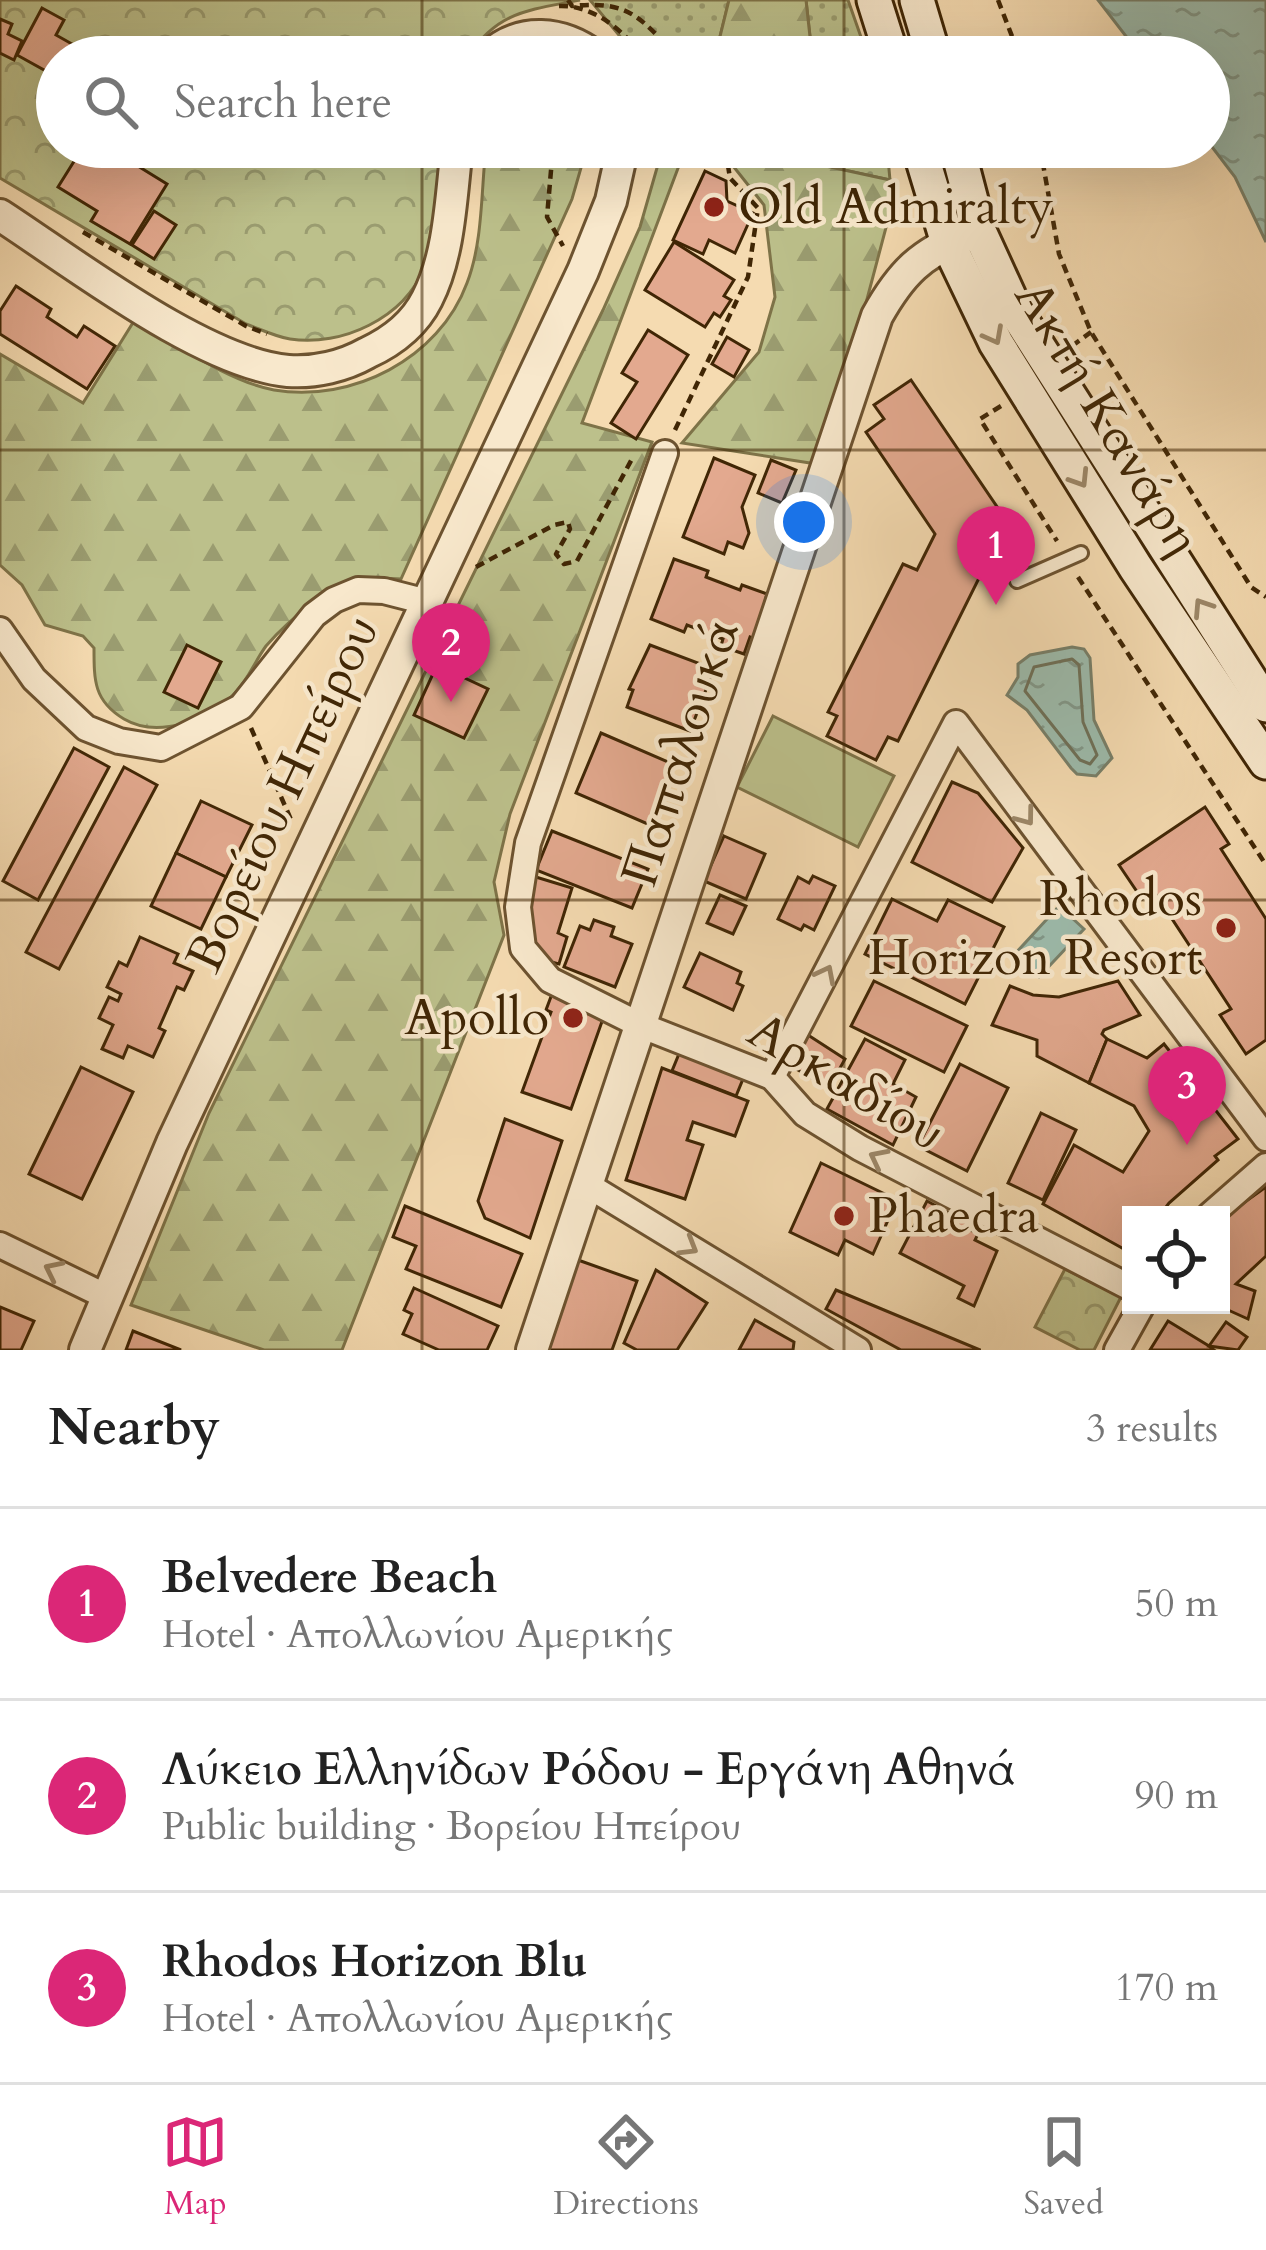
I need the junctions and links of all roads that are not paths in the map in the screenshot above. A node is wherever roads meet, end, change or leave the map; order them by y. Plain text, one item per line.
1 (874, 0) edge
2 (917, 0) edge
3 (885, 36) edge
4 (928, 36) edge
5 (454, 168) edge
6 (618, 168) edge
7 (929, 168) edge
8 (958, 168) edge
9 (0, 215) edge
10 (963, 237) junction
11 (665, 453) road end
12 (1075, 556) road end
13 (1017, 581) dead end
14 (427, 602) junction
15 (0, 630) edge
16 (1266, 705) edge
17 (1266, 762) edge
18 (640, 1025) junction
19 (772, 1077) junction
20 (1266, 1138) edge
21 (1266, 1166) edge
22 (589, 1186) junction
23 (1220, 1206) edge
24 (0, 1245) edge
25 (1122, 1283) edge
26 (106, 1296) junction
27 (1137, 1314) edge
28 (85, 1350) edge
29 (532, 1350) edge
30 (858, 1350) edge
31 (1117, 1350) edge

1 - 3 main road
2 - 4 main road
5 - 9 street
6 - 14 street, Βορείου Ηπείρου
7 - 10 main road
8 - 10 main road
16 -> 10 main road, Ακτή Κανάρη
10 -> 17 main road, Ακτή Κανάρη
10 - 18 street, Παπαλουκά
11 - 18 street, Αρκαδίου
12 - 13 lane
14 - 15 street
14 - 26 street, Βορείου Ηπείρου
18 - 19 street, Αρκαδίου
18 - 22 street, Παπαλουκά
19 -> 20 street
25 -> 19 street, Αρκαδίου
21 - 23 street
22 - 29 street, Παπαλουκά
22 -> 30 street
26 -> 24 street
26 - 28 street, Βορείου Ηπείρου
27 - 31 street

